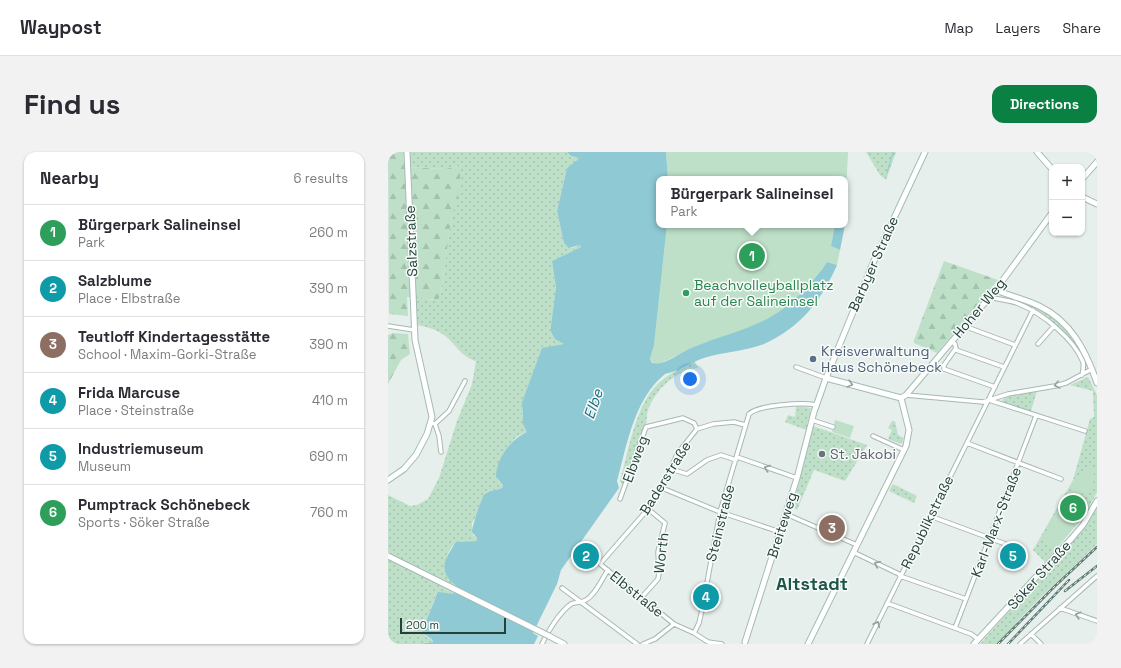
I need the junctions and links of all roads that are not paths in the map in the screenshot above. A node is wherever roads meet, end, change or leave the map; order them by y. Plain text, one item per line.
1 (407, 152) edge
2 (925, 152) edge
3 (1037, 152) edge
4 (1097, 162) edge
5 (1049, 166) edge
6 (1089, 170) junction
7 (1085, 173) edge
8 (1085, 175) edge
9 (1085, 198) edge
10 (1097, 204) edge
11 (1049, 217) edge
12 (999, 289) junction
13 (990, 296) junction
14 (1033, 310) junction
15 (388, 326) edge
16 (964, 326) junction
17 (1054, 326) junction
18 (414, 330) junction
19 (951, 341) junction
20 (1038, 344) dead end
21 (1015, 345) junction
22 (956, 348) junction
23 (796, 367) dead end
24 (1004, 367) junction
25 (1092, 369) junction
26 (1082, 375) junction
27 (826, 378) junction
28 (465, 381) dead end
29 (1097, 383) edge
30 (995, 387) junction
31 (906, 395) junction
32 (901, 398) junction
33 (988, 400) junction
34 (816, 405) junction
35 (1036, 416) junction
36 (812, 420) junction
37 (433, 423) junction
38 (745, 425) junction
39 (833, 427) dead end
40 (697, 429) junction
41 (1085, 431) dead end
42 (873, 436) dead end
43 (967, 443) junction
44 (904, 450) junction
45 (441, 452) dead end
46 (737, 458) junction
47 (1018, 463) junction
48 (671, 469) junction
49 (797, 478) junction
50 (1061, 479) dead end
51 (388, 480) edge
52 (662, 488) junction
53 (620, 499) dead end
54 (1097, 501) edge
55 (648, 509) junction
56 (720, 512) junction
57 (786, 514) junction
58 (930, 516) junction
59 (780, 532) junction
60 (990, 538) junction
61 (857, 545) junction
62 (1011, 546) dead end
63 (854, 552) junction
64 (388, 556) edge
65 (600, 564) joint
66 (608, 570) junction
67 (901, 576) junction
68 (1097, 576) edge
69 (562, 588) dead end
70 (642, 598) junction
71 (966, 600) junction
72 (579, 602) junction
73 (887, 604) junction
74 (1060, 608) junction
75 (1097, 621) edge
76 (674, 624) junction
77 (955, 628) junction
78 (694, 633) junction
79 (1031, 634) junction
80 (978, 639) junction
81 (708, 643) edge
82 (744, 643) edge
83 (542, 644) edge
84 (564, 644) edge
85 (636, 644) edge
86 (644, 644) edge
87 (722, 644) edge
88 (808, 644) edge
89 (867, 644) edge
90 (974, 644) edge
91 (1020, 644) edge
92 (1041, 644) edge

1 - 18 street, Salzstraße
2 - 27 street, Barbyer Straße
3 - 5 street
4 - 6 street
6 - 7 street
6 - 8 street
9 - 10 street
11 - 12 street, Hoher Weg
12 - 13 street, Hoher Weg
12 - 25 street
13 - 14 street
13 - 16 street, Hoher Weg
14 - 17 street
14 - 21 street, Republikstraße
15 - 18 street
16 - 19 street, Hoher Weg
16 - 21 street
17 - 20 street
17 - 26 street
18 - 37 street, Salzstraße
19 - 22 street
19 - 31 street, Hoher Weg
21 - 24 street, Republikstraße
22 - 24 street
22 - 30 street
23 - 27 street
24 - 30 street, Republikstraße
25 - 26 street
25 - 29 street
26 -> 33 street
27 -> 32 street
27 - 34 street, Barbyer Straße
28 - 37 street
30 - 33 street, Republikstraße
31 - 32 street, Hoher Weg
31 - 33 street
32 - 44 street
33 - 35 street
33 - 43 street, Republikstraße
34 - 36 street, Breiteweg
34 - 38 street, Steinstraße
35 - 41 street
35 - 47 street, Karl-Marx-Straße
36 - 39 street
36 - 49 street, Breiteweg
37 - 45 street
37 - 51 street, Salzstraße
38 - 40 street, Baderstraße
38 - 46 street, Steinstraße
40 - 48 street, Baderstraße
40 - 53 street, Elbweg
42 - 44 street
43 - 47 street
43 - 58 street, Republikstraße
44 - 61 street
46 - 48 street
49 -> 46 street
46 - 56 street, Steinstraße
47 - 50 street
47 - 60 street, Karl-Marx-Straße
48 - 52 street, Baderstraße
49 - 57 street, Breiteweg
52 - 55 street, Baderstraße
52 - 56 street
54 - 80 street, Söker Straße
55 - 65 street, Baderstraße
55 - 70 street, Worth
56 - 59 street
56 - 78 street, Steinstraße
57 - 59 street, Breiteweg
57 - 61 street
58 - 60 street
58 - 67 street, Republikstraße
59 - 82 street, Breiteweg
60 - 62 street
60 - 71 street, Karl-Marx-Straße
61 - 63 street
67 -> 63 street
63 - 88 street
64 - 84 street, bridge
65 - 66 street, Elbstraße
66 - 70 street, Elbstraße
66 - 72 street
67 - 71 street
67 - 73 street, Republikstraße
68 - 74 street
69 - 72 street
70 - 76 street, Elbstraße
71 - 77 street, Karl-Marx-Straße
72 - 83 street
72 - 85 street
73 - 77 street
89 -> 73 street, Republikstraße
75 -> 74 street
74 - 79 street
76 - 78 street, Elbstraße
76 - 86 street
77 - 80 street
78 - 81 street, Elbstraße
79 - 91 street
79 - 92 street
80 - 90 street, Söker Straße
81 - 87 street

